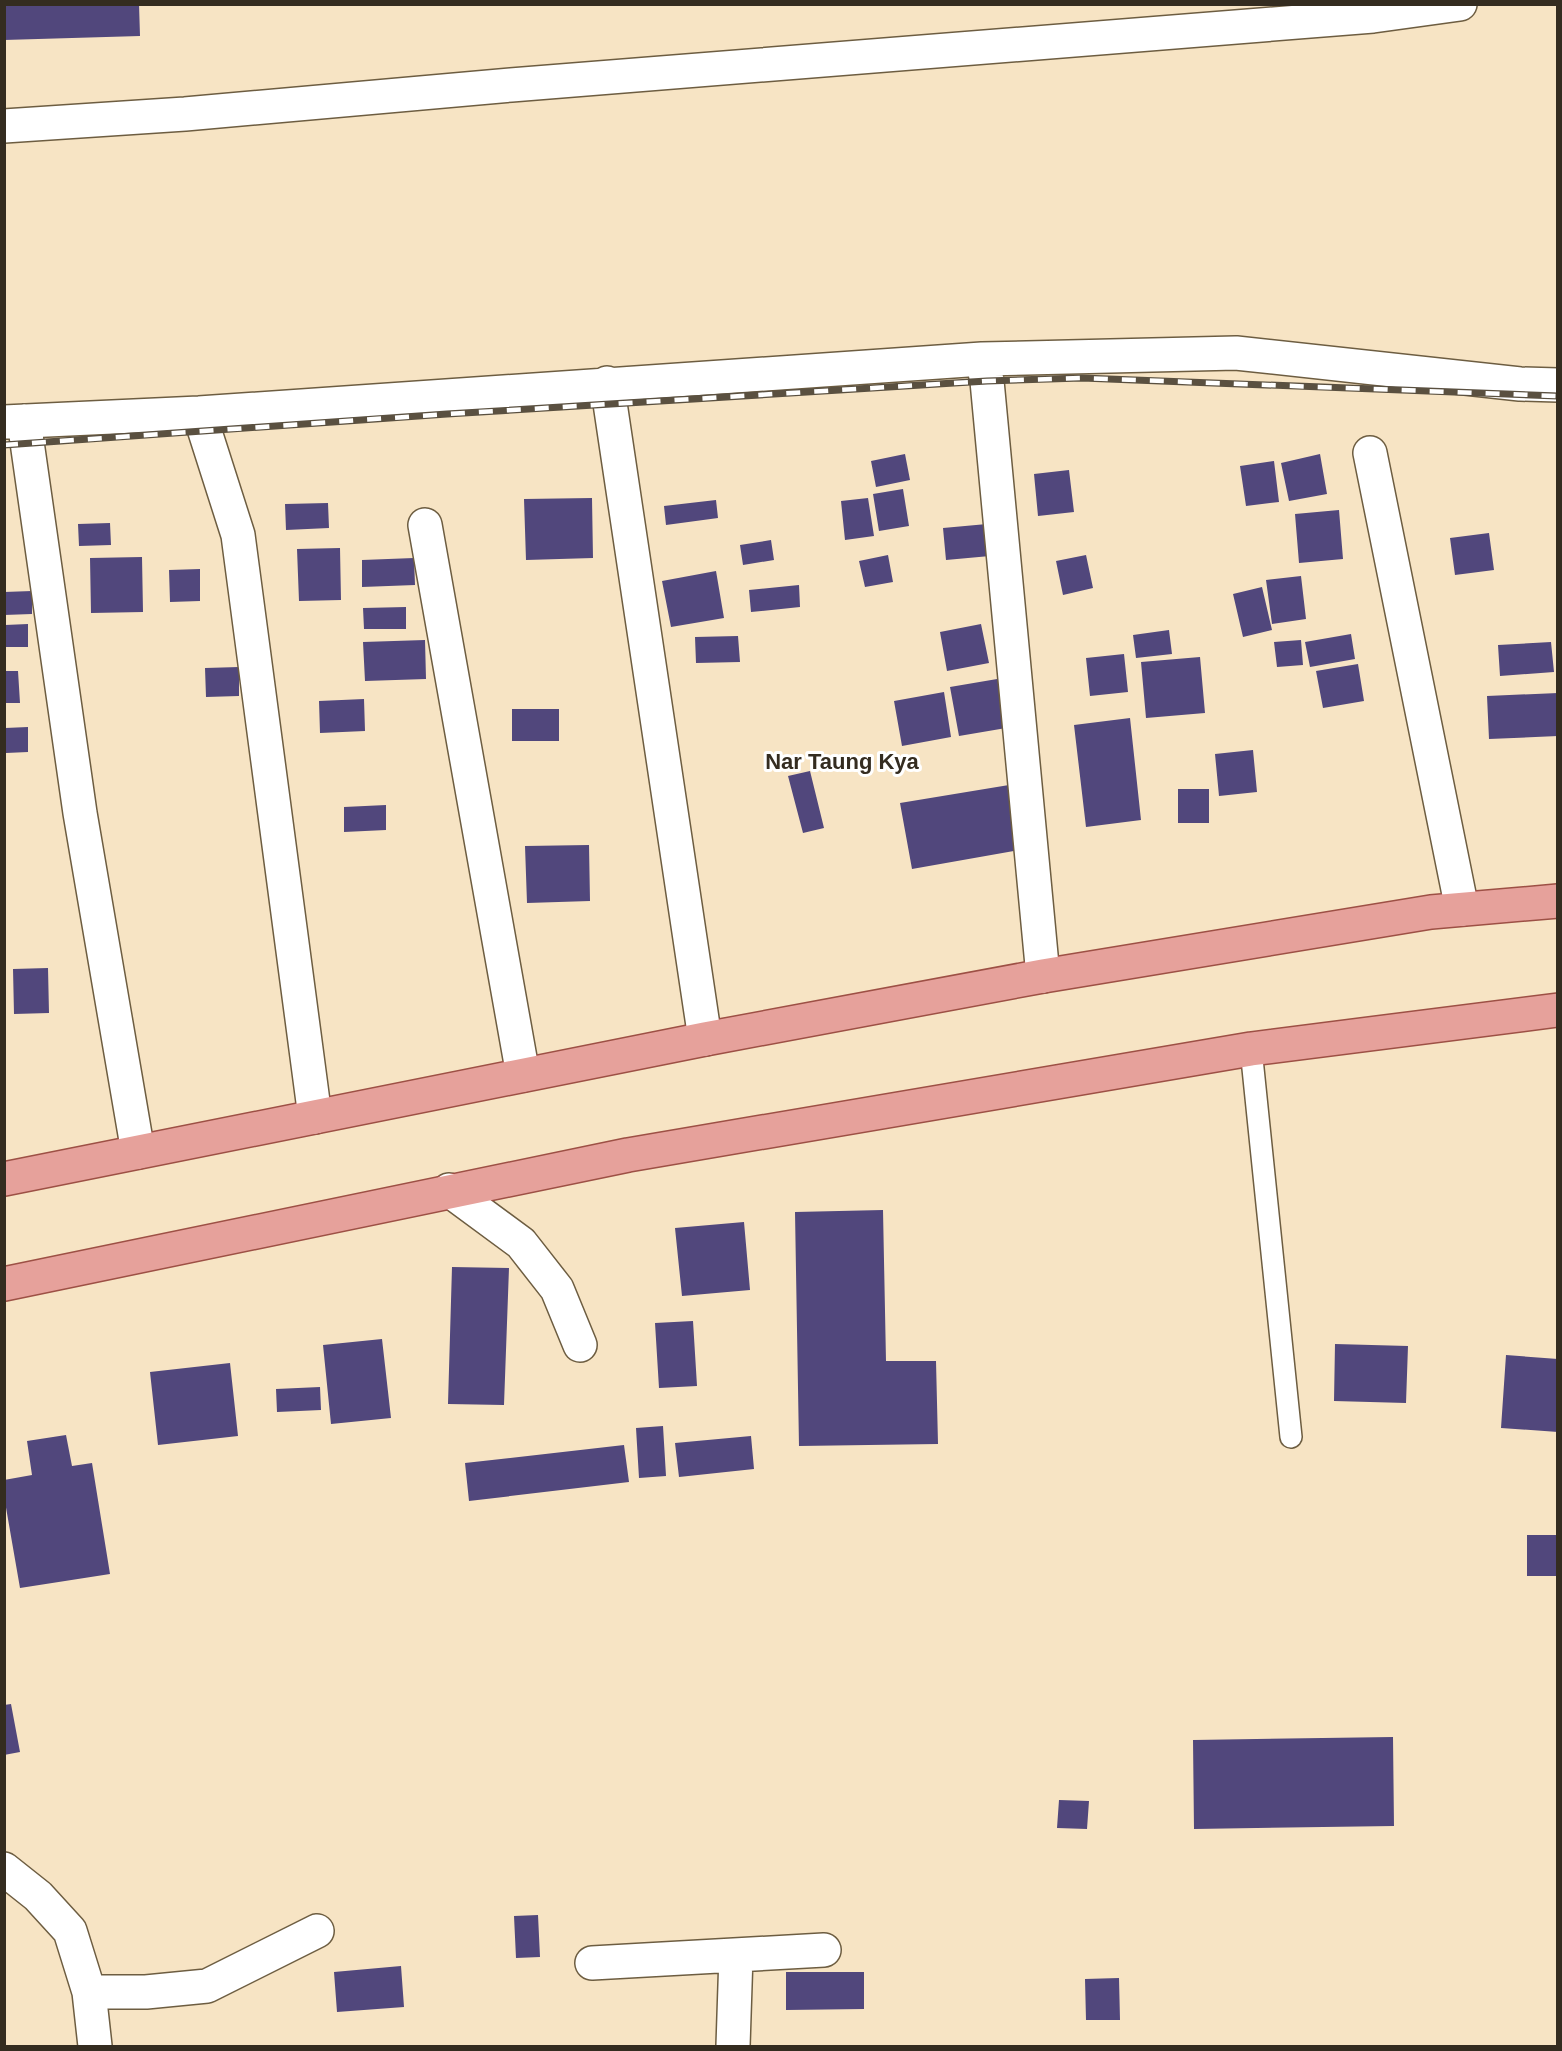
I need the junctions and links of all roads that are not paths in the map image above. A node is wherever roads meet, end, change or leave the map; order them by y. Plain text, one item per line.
1 (1460, 4) edge
2 (4, 126) edge
3 (982, 359) junction
4 (607, 383) junction
5 (1557, 385) edge
6 (199, 413) junction
7 (14, 421) edge
8 (1370, 453) dead end
9 (425, 525) dead end
10 (1557, 901) edge
11 (1462, 909) junction
12 (1043, 976) junction
13 (1557, 1010) edge
14 (705, 1039) junction
15 (1251, 1049) junction
16 (523, 1075) junction
17 (315, 1117) junction
18 (138, 1152) junction
19 (4, 1179) edge
20 (449, 1190) junction
21 (4, 1284) edge
22 (580, 1345) dead end
23 (1291, 1437) dead end
24 (4, 1869) edge
25 (317, 1931) dead end
26 (824, 1950) dead end
27 (736, 1955) junction
28 (592, 1963) dead end
29 (88, 1992) junction
30 (94, 2046) edge
31 (733, 2046) edge

1 - 2 street
3 - 4 street
3 - 5 street
3 - 12 street
4 - 6 street
4 - 14 street
6 - 7 street
6 - 17 street
7 - 18 street
8 - 11 street
9 - 16 street
10 - 11 main road
11 - 12 main road
12 - 14 main road
13 - 15 main road
14 - 16 main road
15 - 20 main road
15 - 23 lane
16 - 17 main road
17 - 18 main road
18 - 19 main road
20 - 21 main road
20 - 22 street
24 - 29 street
25 - 29 street
26 - 27 street
27 - 28 street
27 - 31 street
29 - 30 street

